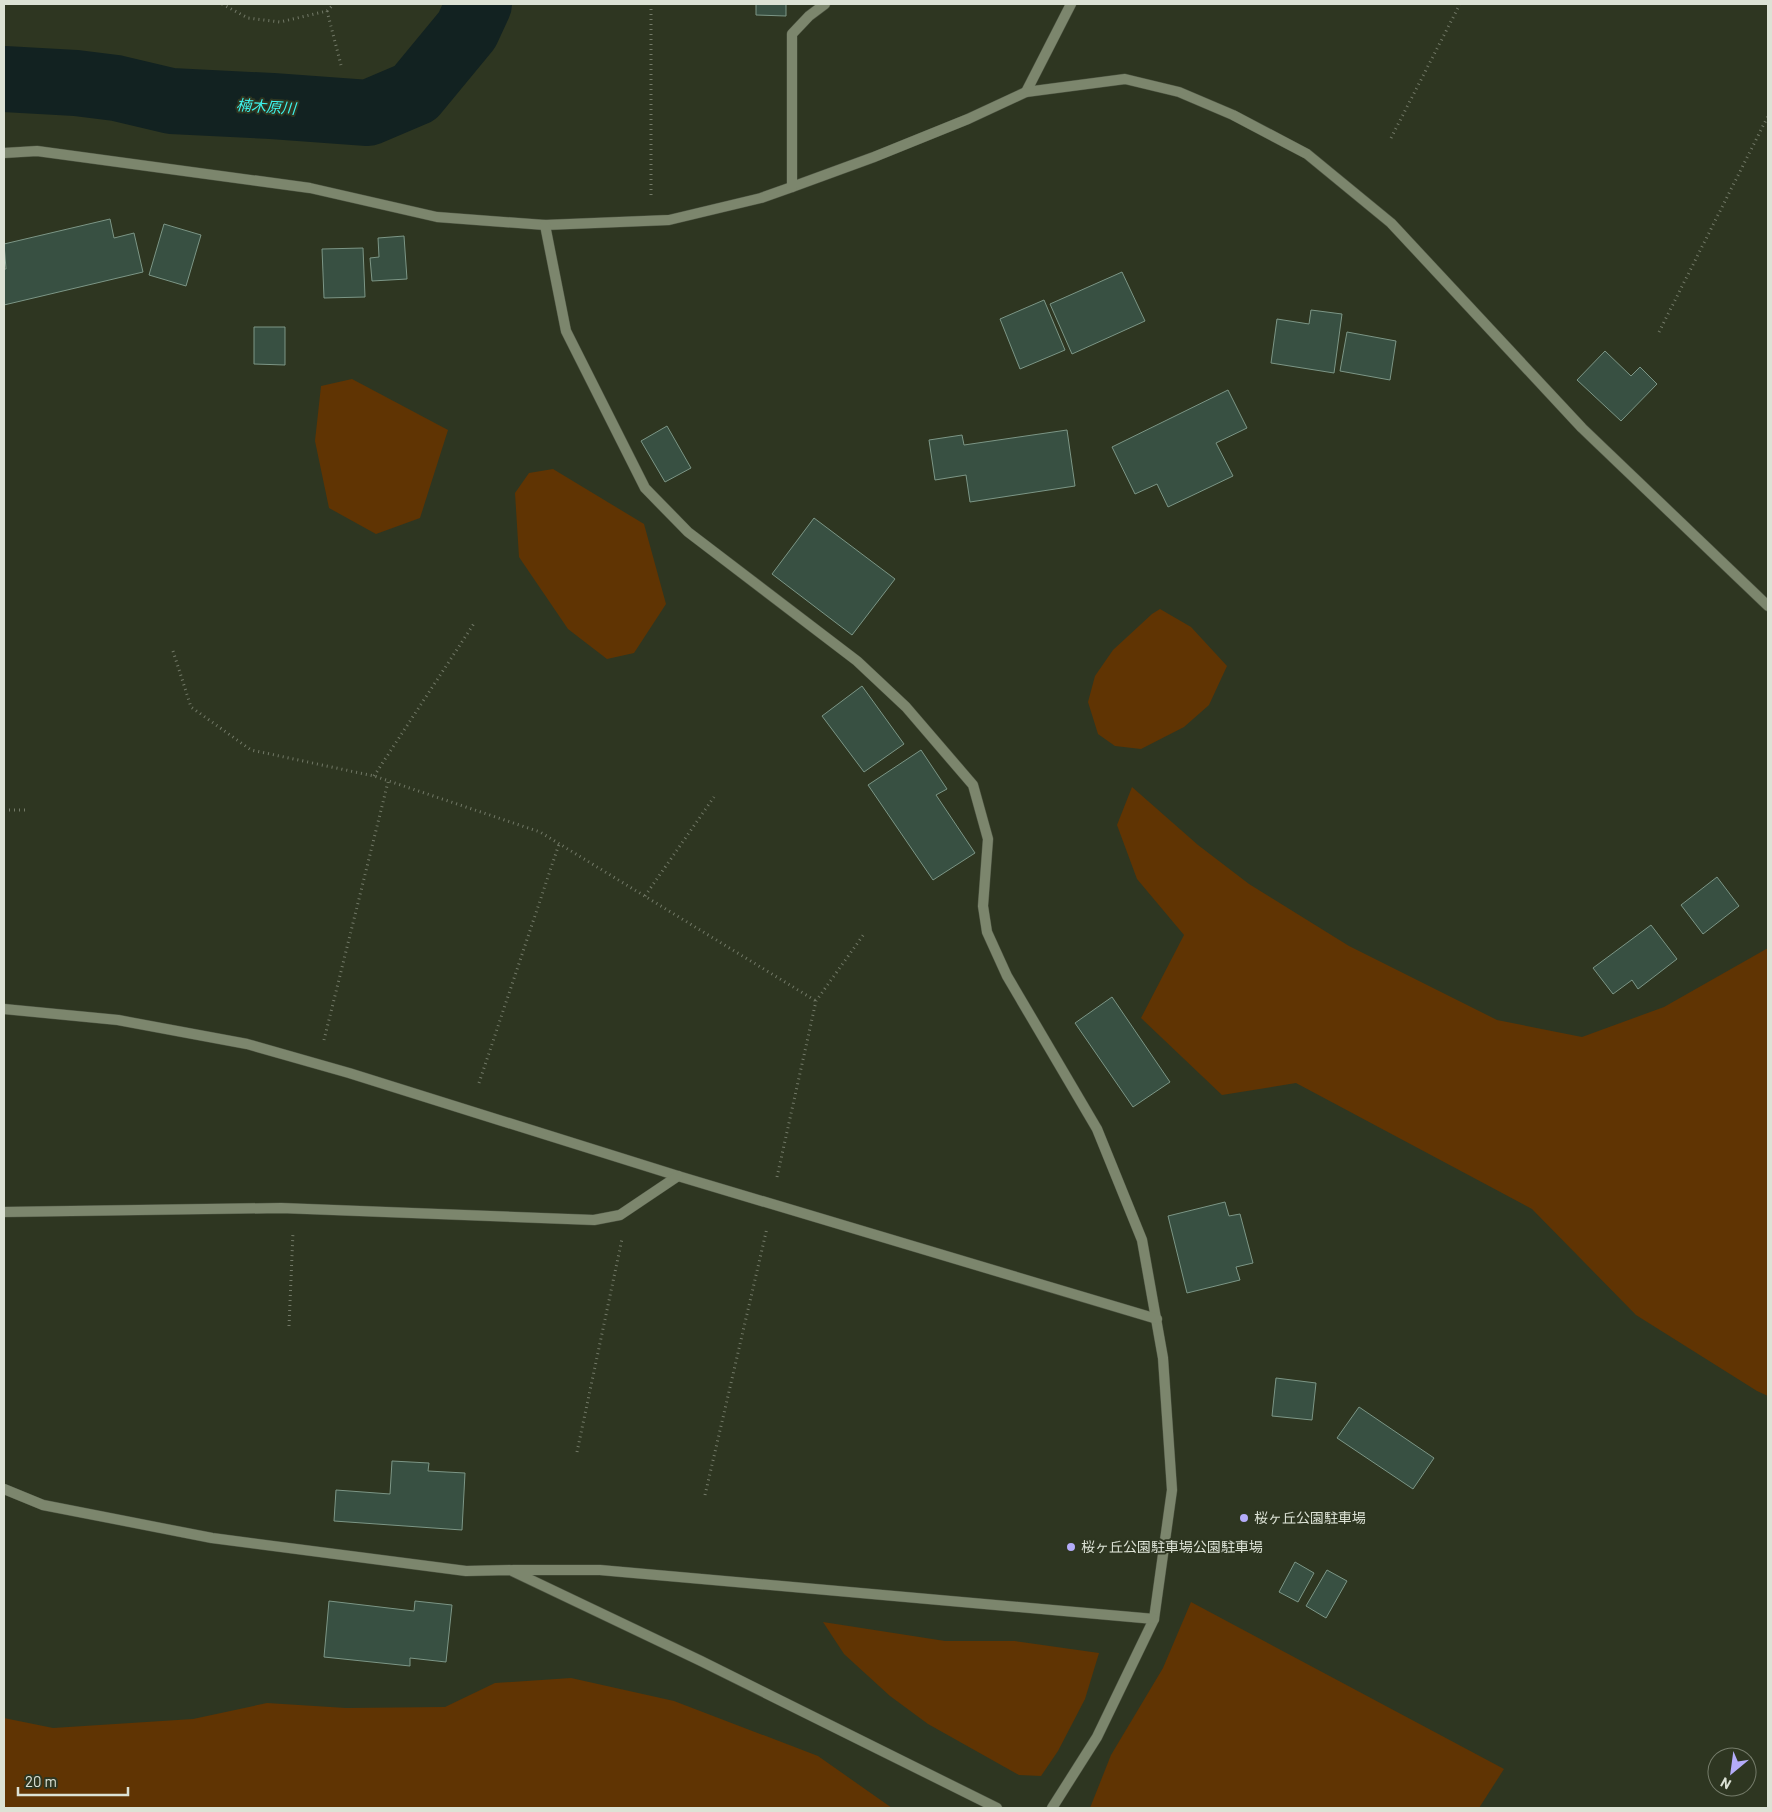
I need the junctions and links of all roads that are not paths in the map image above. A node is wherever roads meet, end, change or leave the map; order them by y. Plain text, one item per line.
1 (825, 4) edge
2 (1071, 4) edge
3 (1026, 92) junction
4 (4, 153) edge
5 (792, 187) junction
6 (545, 225) junction
7 (1768, 606) edge
8 (4, 1010) edge
9 (678, 1176) junction
10 (4, 1212) edge
11 (1157, 1319) junction
12 (4, 1489) edge
13 (510, 1570) junction
14 (1154, 1620) junction
15 (997, 1808) edge
16 (1052, 1808) edge

1 - 5 street
2 - 3 street
3 - 5 street
3 - 7 street
4 - 6 street
5 - 6 street
6 - 11 street
8 - 9 street
9 - 10 street
9 - 11 street
11 - 14 street
12 - 13 street
13 - 14 street
13 - 15 street
14 - 16 street

